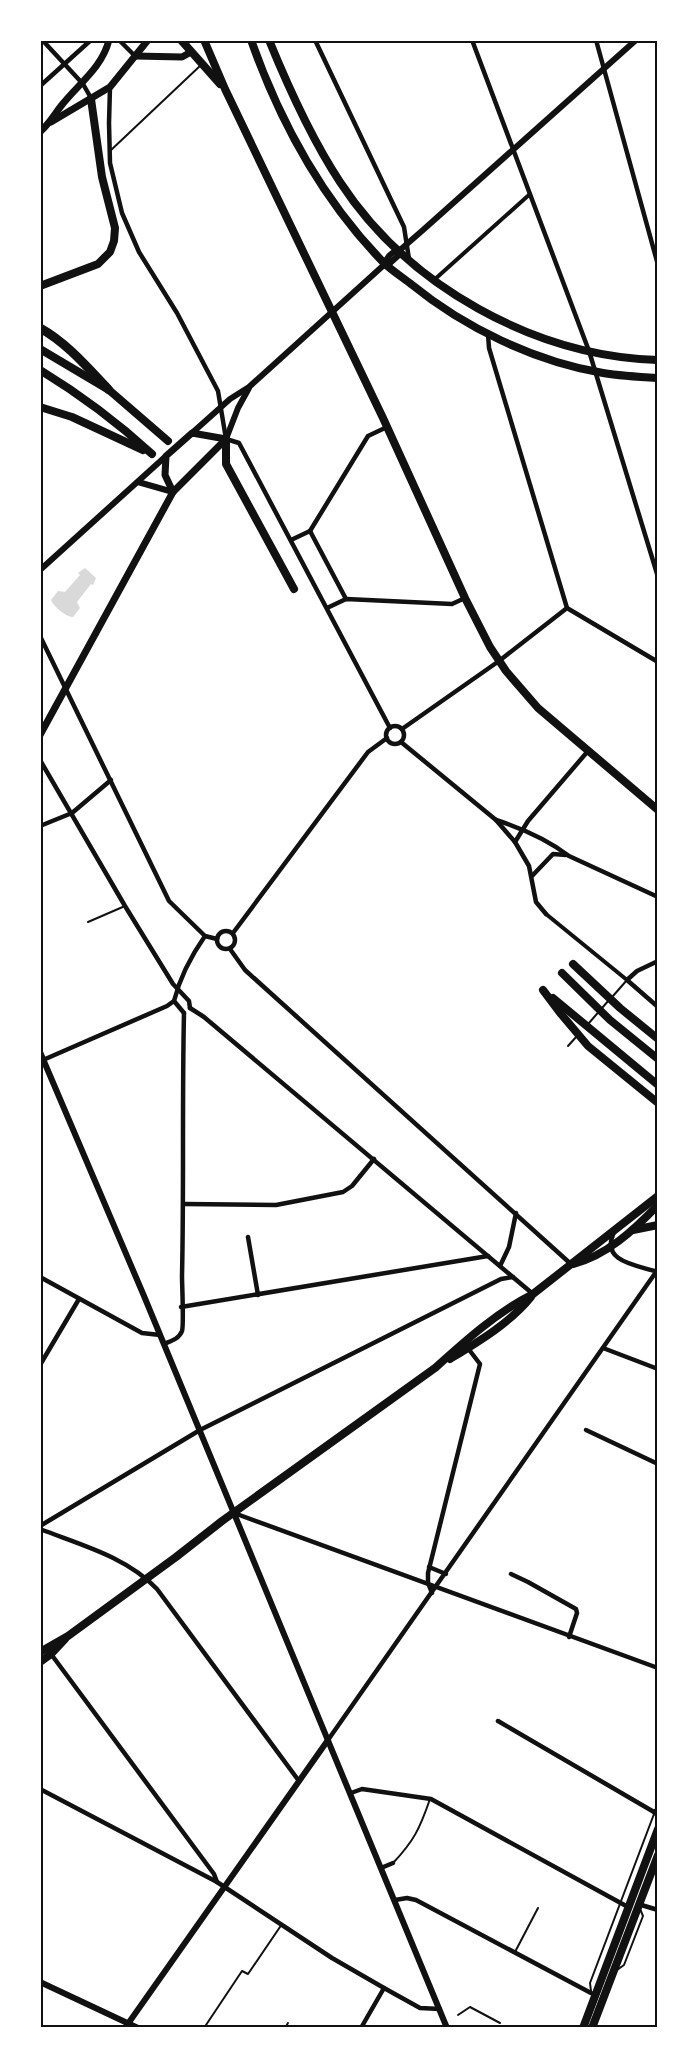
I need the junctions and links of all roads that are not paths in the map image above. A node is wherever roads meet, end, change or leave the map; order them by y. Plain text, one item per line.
1 (45, 40) edge
2 (91, 40) edge
3 (109, 40) edge
4 (119, 40) edge
5 (148, 40) edge
6 (181, 40) edge
7 (204, 40) edge
8 (251, 40) edge
9 (269, 40) edge
10 (315, 40) edge
11 (472, 40) edge
12 (596, 40) edge
13 (636, 40) edge
14 (191, 52) junction
15 (135, 56) junction
16 (64, 65) junction
17 (201, 65) junction
18 (604, 69) junction
19 (82, 84) junction
20 (40, 87) edge
21 (110, 87) junction
22 (225, 89) junction
23 (92, 99) junction
24 (51, 122) junction
25 (40, 132) edge
26 (110, 151) junction
27 (513, 151) junction
28 (530, 194) junction
29 (407, 243) junction
30 (400, 250) junction
31 (409, 259) junction
32 (385, 264) junction
33 (657, 265) edge
34 (434, 280) junction
35 (40, 286) edge
36 (331, 312) junction
37 (40, 328) edge
38 (488, 334) junction
39 (40, 349) edge
40 (589, 351) junction
41 (657, 360) edge
42 (40, 370) edge
43 (596, 372) junction
44 (657, 378) edge
45 (249, 387) junction
46 (109, 390) junction
47 (40, 406) edge
48 (221, 406) junction
49 (387, 427) junction
50 (192, 433) junction
51 (226, 439) junction
52 (168, 441) dead end
53 (166, 456) junction
54 (138, 482) junction
55 (173, 492) junction
56 (310, 531) junction
57 (291, 540) junction
58 (40, 570) edge
59 (657, 577) edge
60 (294, 589) dead end
61 (465, 598) junction
62 (346, 599) junction
63 (327, 608) junction
64 (567, 608) junction
65 (40, 636) edge
66 (499, 661) junction
67 (657, 662) edge
68 (66, 689) junction
69 (390, 728) junction
70 (402, 729) junction
71 (40, 735) edge
72 (387, 738) junction
73 (401, 742) junction
74 (588, 751) junction
75 (40, 760) edge
76 (111, 780) junction
77 (657, 810) edge
78 (72, 813) junction
79 (496, 820) junction
80 (40, 826) edge
81 (521, 830) junction
82 (515, 842) junction
83 (569, 856) junction
84 (532, 876) junction
85 (657, 897) edge
86 (125, 906) junction
87 (546, 914) joint
88 (88, 922) dead end
89 (233, 933) junction
90 (205, 936) junction
91 (217, 939) junction
92 (230, 949) junction
93 (657, 961) edge
94 (573, 964) dead end
95 (562, 973) dead end
96 (627, 980) junction
97 (177, 989) junction
98 (174, 1001) junction
99 (657, 1007) edge
100 (190, 1008) junction
101 (184, 1013) junction
102 (657, 1039) edge
103 (568, 1046) dead end
104 (40, 1052) edge
105 (657, 1059) edge
106 (42, 1060) edge
107 (657, 1085) edge
108 (657, 1103) edge
109 (374, 1159) junction
110 (657, 1196) edge
111 (183, 1204) junction
112 (657, 1205) edge
113 (516, 1213) junction
114 (657, 1225) edge
115 (615, 1230) junction
116 (633, 1230) junction
117 (248, 1237) dead end
118 (610, 1247) junction
119 (489, 1256) junction
120 (572, 1264) junction
121 (500, 1266) junction
122 (657, 1272) edge
123 (40, 1277) edge
124 (513, 1277) junction
125 (534, 1294) junction
126 (258, 1295) junction
127 (79, 1299) junction
128 (181, 1307) junction
129 (160, 1335) junction
130 (164, 1344) junction
131 (465, 1346) junction
132 (603, 1348) junction
133 (40, 1365) edge
134 (657, 1369) edge
135 (200, 1430) junction
136 (586, 1430) dead end
137 (657, 1464) edge
138 (234, 1513) junction
139 (40, 1528) edge
140 (429, 1567) junction
141 (446, 1574) junction
142 (511, 1574) dead end
143 (148, 1578) junction
144 (428, 1583) junction
145 (437, 1587) junction
146 (432, 1593) junction
147 (69, 1636) junction
148 (568, 1637) junction
149 (40, 1652) edge
150 (51, 1654) junction
151 (40, 1662) edge
152 (657, 1668) edge
153 (498, 1721) dead end
154 (328, 1740) junction
155 (299, 1781) junction
156 (40, 1789) edge
157 (351, 1794) junction
158 (431, 1798) junction
159 (657, 1803) edge
160 (656, 1812) edge
161 (657, 1829) edge
162 (657, 1855) edge
163 (393, 1863) joint
164 (381, 1868) junction
165 (217, 1882) junction
166 (224, 1887) junction
167 (395, 1900) junction
168 (638, 1904) junction
169 (624, 1905) junction
170 (538, 1908) dead end
171 (657, 1910) edge
172 (282, 1924) junction
173 (515, 1952) junction
174 (601, 1978) junction
175 (40, 1982) edge
176 (384, 1988) junction
177 (591, 1993) junction
178 (440, 2009) junction
179 (458, 2015) dead end
180 (288, 2022) dead end
181 (500, 2023) dead end
182 (127, 2025) edge
183 (138, 2028) edge
184 (204, 2028) edge
185 (285, 2028) edge
186 (361, 2028) edge
187 (447, 2028) edge
188 (577, 2028) edge
189 (583, 2028) edge
190 (592, 2028) edge

1 - 16 street
2 - 16 street
3 - 19 main road
4 - 15 street
5 - 15 main road
6 - 14 main road
7 - 22 main road
8 - 32 main road
9 - 30 main road
10 - 29 street
11 - 27 street
12 - 18 street
13 - 18 street
14 - 15 main road
14 - 17 main road
15 - 21 main road
16 - 19 street
16 - 20 street
17 - 22 main road
17 - 26 lane
18 - 27 street
18 - 33 street
19 - 23 street
19 - 24 main road
21 - 23 main road
21 - 26 street
22 - 36 main road
23 - 24 main road
23 - 35 highway
24 - 25 main road
26 - 48 street
27 - 28 street
27 - 29 street
28 - 34 street
28 - 40 street
29 - 30 street
29 - 31 street
30 - 31 main road
30 - 32 street
31 - 34 main road
32 - 36 street
32 - 38 main road
34 - 40 main road
36 - 45 street
36 - 49 main road
37 - 46 highway
38 - 43 main road
38 - 64 street
39 - 46 highway
40 - 41 main road
40 - 43 street
42 - 47 highway
43 - 44 main road
43 - 59 street
45 - 48 street
45 - 51 street
46 - 52 highway
48 - 50 street
48 - 51 street
49 - 56 street
49 - 61 main road
50 - 51 main road
50 - 53 main road
51 - 55 main road
51 - 57 street
51 - 60 highway
53 - 54 street
53 - 55 main road
54 - 55 street
54 - 58 street
55 - 68 main road
56 - 57 street
56 - 62 street
57 - 63 street
61 - 62 street
61 - 66 main road
62 - 63 street
63 - 69 street
64 - 66 street
64 - 67 street
65 - 68 street
66 - 70 street
66 - 74 main road
68 - 71 main road
68 - 76 street
69 - 70 street
69 - 72 street
70 - 73 street
72 - 73 street
72 - 89 street
73 - 79 street
74 - 77 main road
74 - 81 street
75 - 78 street
76 - 78 street
76 - 90 street
78 - 80 street
78 - 86 street
79 - 81 street
79 - 82 street
81 - 82 street
81 - 83 street
82 - 84 street
83 - 84 street
83 - 85 street
84 - 87 street
86 - 88 lane
86 - 97 street
87 - 96 street
89 - 91 street
89 - 92 street
90 - 91 street
90 - 97 street
91 - 92 street
92 - 113 street
93 - 96 street
94 - 102 highway
95 - 105 highway
96 - 99 street
96 - 103 lane
97 - 98 street
97 - 100 street
98 - 101 street
98 - 106 street
100 - 101 street
100 - 109 street
101 - 111 street
104 - 106 street
106 - 129 street
107 - 108 highway
109 - 111 street
109 - 119 street
110 - 115 main road
111 - 128 street
112 - 116 main road
113 - 120 street
113 - 121 street
114 - 116 highway
115 - 118 street
115 - 120 main road
116 - 118 main road
117 - 126 street
118 - 120 main road
118 - 122 street
119 - 121 street
119 - 126 street
120 - 125 main road
121 - 124 street
122 - 132 street
123 - 127 street
124 - 125 street
124 - 135 street
125 - 131 main road
126 - 128 street
127 - 129 street
127 - 133 street
128 - 130 street
129 - 130 street
130 - 135 street
131 - 138 main road
131 - 140 street
132 - 134 street
132 - 141 street
135 - 138 street
135 - 139 street
136 - 137 street
138 - 143 main road
138 - 144 street
138 - 154 street
139 - 143 street
140 - 141 street
140 - 144 street
141 - 145 street
142 - 148 street
143 - 147 main road
143 - 155 street
144 - 145 street
144 - 146 street
145 - 146 street
145 - 148 street
146 - 154 street
147 - 149 main road
147 - 150 main road
148 - 152 street
150 - 151 main road
150 - 165 street
153 - 160 street
154 - 155 street
154 - 157 street
155 - 166 street
156 - 165 street
157 - 158 street
157 - 164 street
158 - 163 lane
158 - 169 street
159 - 160 lane
160 - 169 lane
161 - 169 main road
162 - 168 main road
163 - 164 street
164 - 167 street
165 - 166 street
166 - 172 street
166 - 182 street
167 - 173 street
167 - 178 street
168 - 171 street
168 - 190 main road
169 - 174 main road
169 - 177 lane
170 - 173 lane
172 - 176 street
172 - 184 lane
173 - 177 street
174 - 177 main road
174 - 189 main road
175 - 182 street
176 - 178 street
176 - 186 street
177 - 188 main road
178 - 187 street
179 - 181 lane
180 - 185 lane
182 - 183 street

